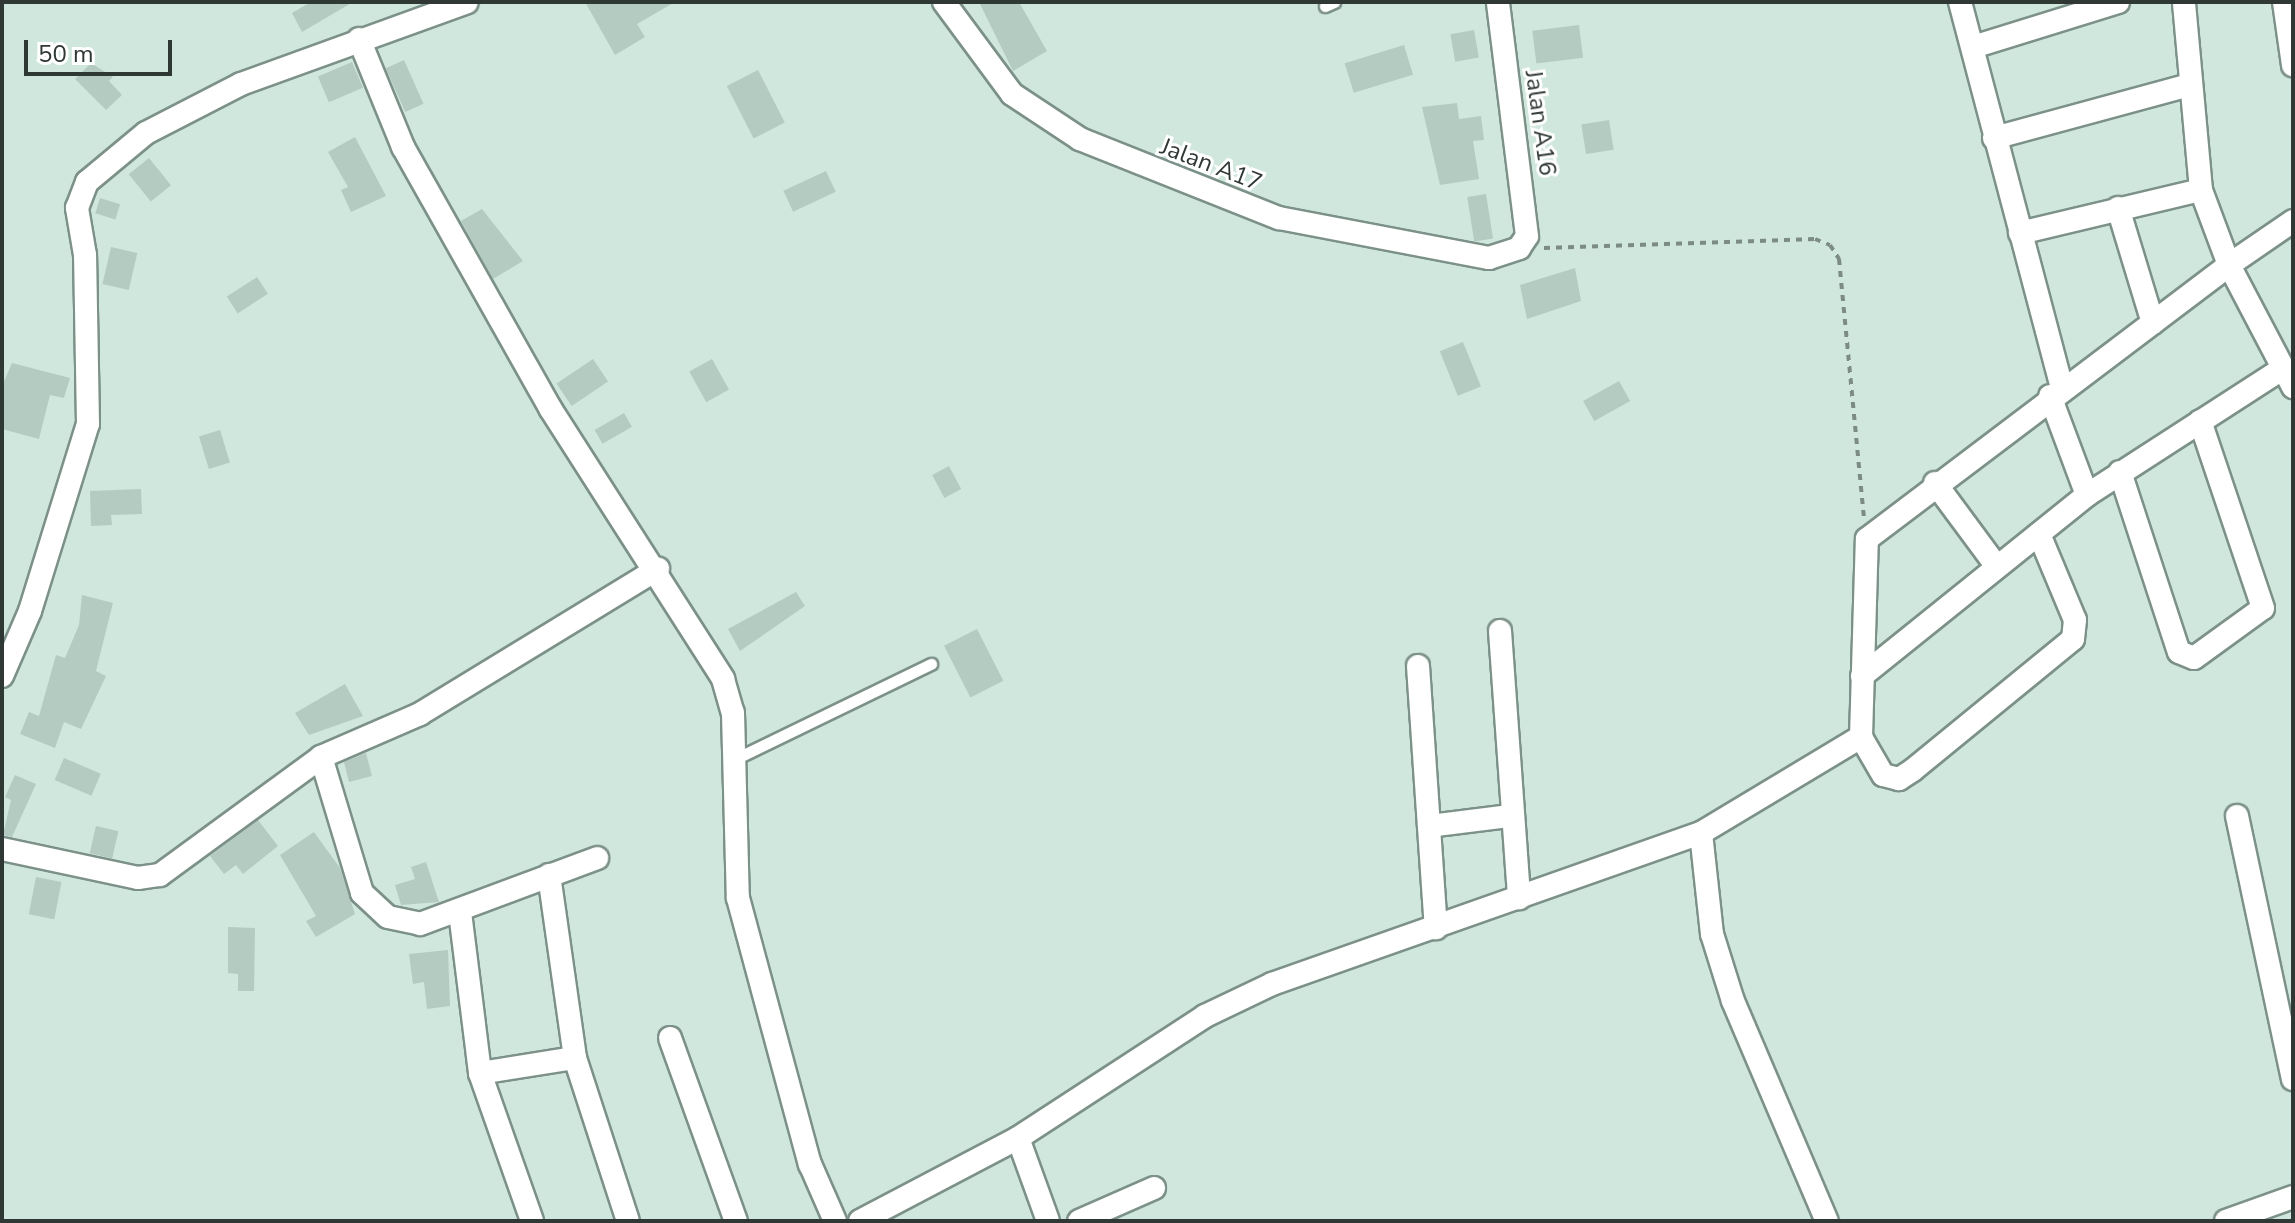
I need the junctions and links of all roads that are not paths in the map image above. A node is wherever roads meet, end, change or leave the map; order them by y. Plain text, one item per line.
1 (467, 2) edge
2 (944, 2) edge
3 (1498, 2) edge
4 (1960, 2) edge
5 (2118, 2) edge
6 (2184, 2) edge
7 (2284, 2) edge
8 (359, 39) junction
9 (1973, 47) junction
10 (2293, 65) edge
11 (2189, 85) junction
12 (1994, 138) junction
13 (2201, 190) junction
14 (2118, 208) junction
15 (2293, 221) edge
16 (2020, 233) junction
17 (1519, 248) joint
18 (2229, 265) junction
19 (2153, 323) junction
20 (2288, 378) edge
21 (2056, 392) junction
22 (2200, 421) junction
23 (2120, 472) junction
24 (1935, 483) junction
25 (2087, 495) junction
26 (2039, 534) junction
27 (1995, 564) junction
28 (658, 569) junction
29 (1500, 631) dead end
30 (9, 636) edge
31 (931, 664) dead end
32 (1418, 666) dead end
33 (2, 676) edge
34 (1862, 676) junction
35 (1861, 737) junction
36 (321, 757) junction
37 (735, 759) junction
38 (1509, 816) junction
39 (2237, 816) dead end
40 (1429, 826) junction
41 (1701, 833) junction
42 (2, 849) edge
43 (597, 858) dead end
44 (549, 875) junction
45 (1519, 898) junction
46 (460, 912) junction
47 (1436, 928) junction
48 (2286, 1019) edge
49 (670, 1038) dead end
50 (575, 1058) junction
51 (480, 1073) junction
52 (2293, 1079) edge
53 (1018, 1138) junction
54 (1154, 1188) dead end
55 (2293, 1197) edge
56 (532, 1221) edge
57 (628, 1221) edge
58 (736, 1221) edge
59 (835, 1221) edge
60 (860, 1221) edge
61 (1048, 1221) edge
62 (1079, 1221) edge
63 (1827, 1221) edge
64 (2226, 1221) edge

1 - 8 street
2 - 17 street, Jalan A17
3 - 17 street, Jalan A16
4 - 9 street
5 - 9 street
6 - 11 street
7 - 10 street
8 - 28 street
8 - 30 street
9 - 12 street
11 - 12 street
11 - 13 street
12 - 16 street
13 - 14 street
13 - 18 street
14 - 16 street
14 - 19 street
15 - 18 street
16 - 21 street
18 - 19 street
18 - 20 street
19 - 21 street
20 - 22 street
21 - 24 street
21 - 25 street
22 - 23 street
22 - 23 street
23 - 25 street
24 - 27 street
24 - 34 street
25 - 26 street
26 - 27 street
26 - 35 street
27 - 34 street
28 - 36 street
28 - 37 street
29 - 38 street
30 - 33 street
31 - 37 lane
32 - 40 street
34 - 35 street
35 - 41 street
36 - 42 street
36 - 46 street
37 - 59 street
38 - 40 street
38 - 45 street
39 - 48 street
40 - 47 street
41 - 45 street
41 - 63 street
43 - 44 street
44 - 46 street
44 - 50 street
45 - 47 street
46 - 51 street
47 - 53 street
48 - 52 street
49 - 58 street
50 - 51 street
50 - 57 street
51 - 56 street
53 - 60 street
53 - 61 street
54 - 62 street
55 - 64 street

